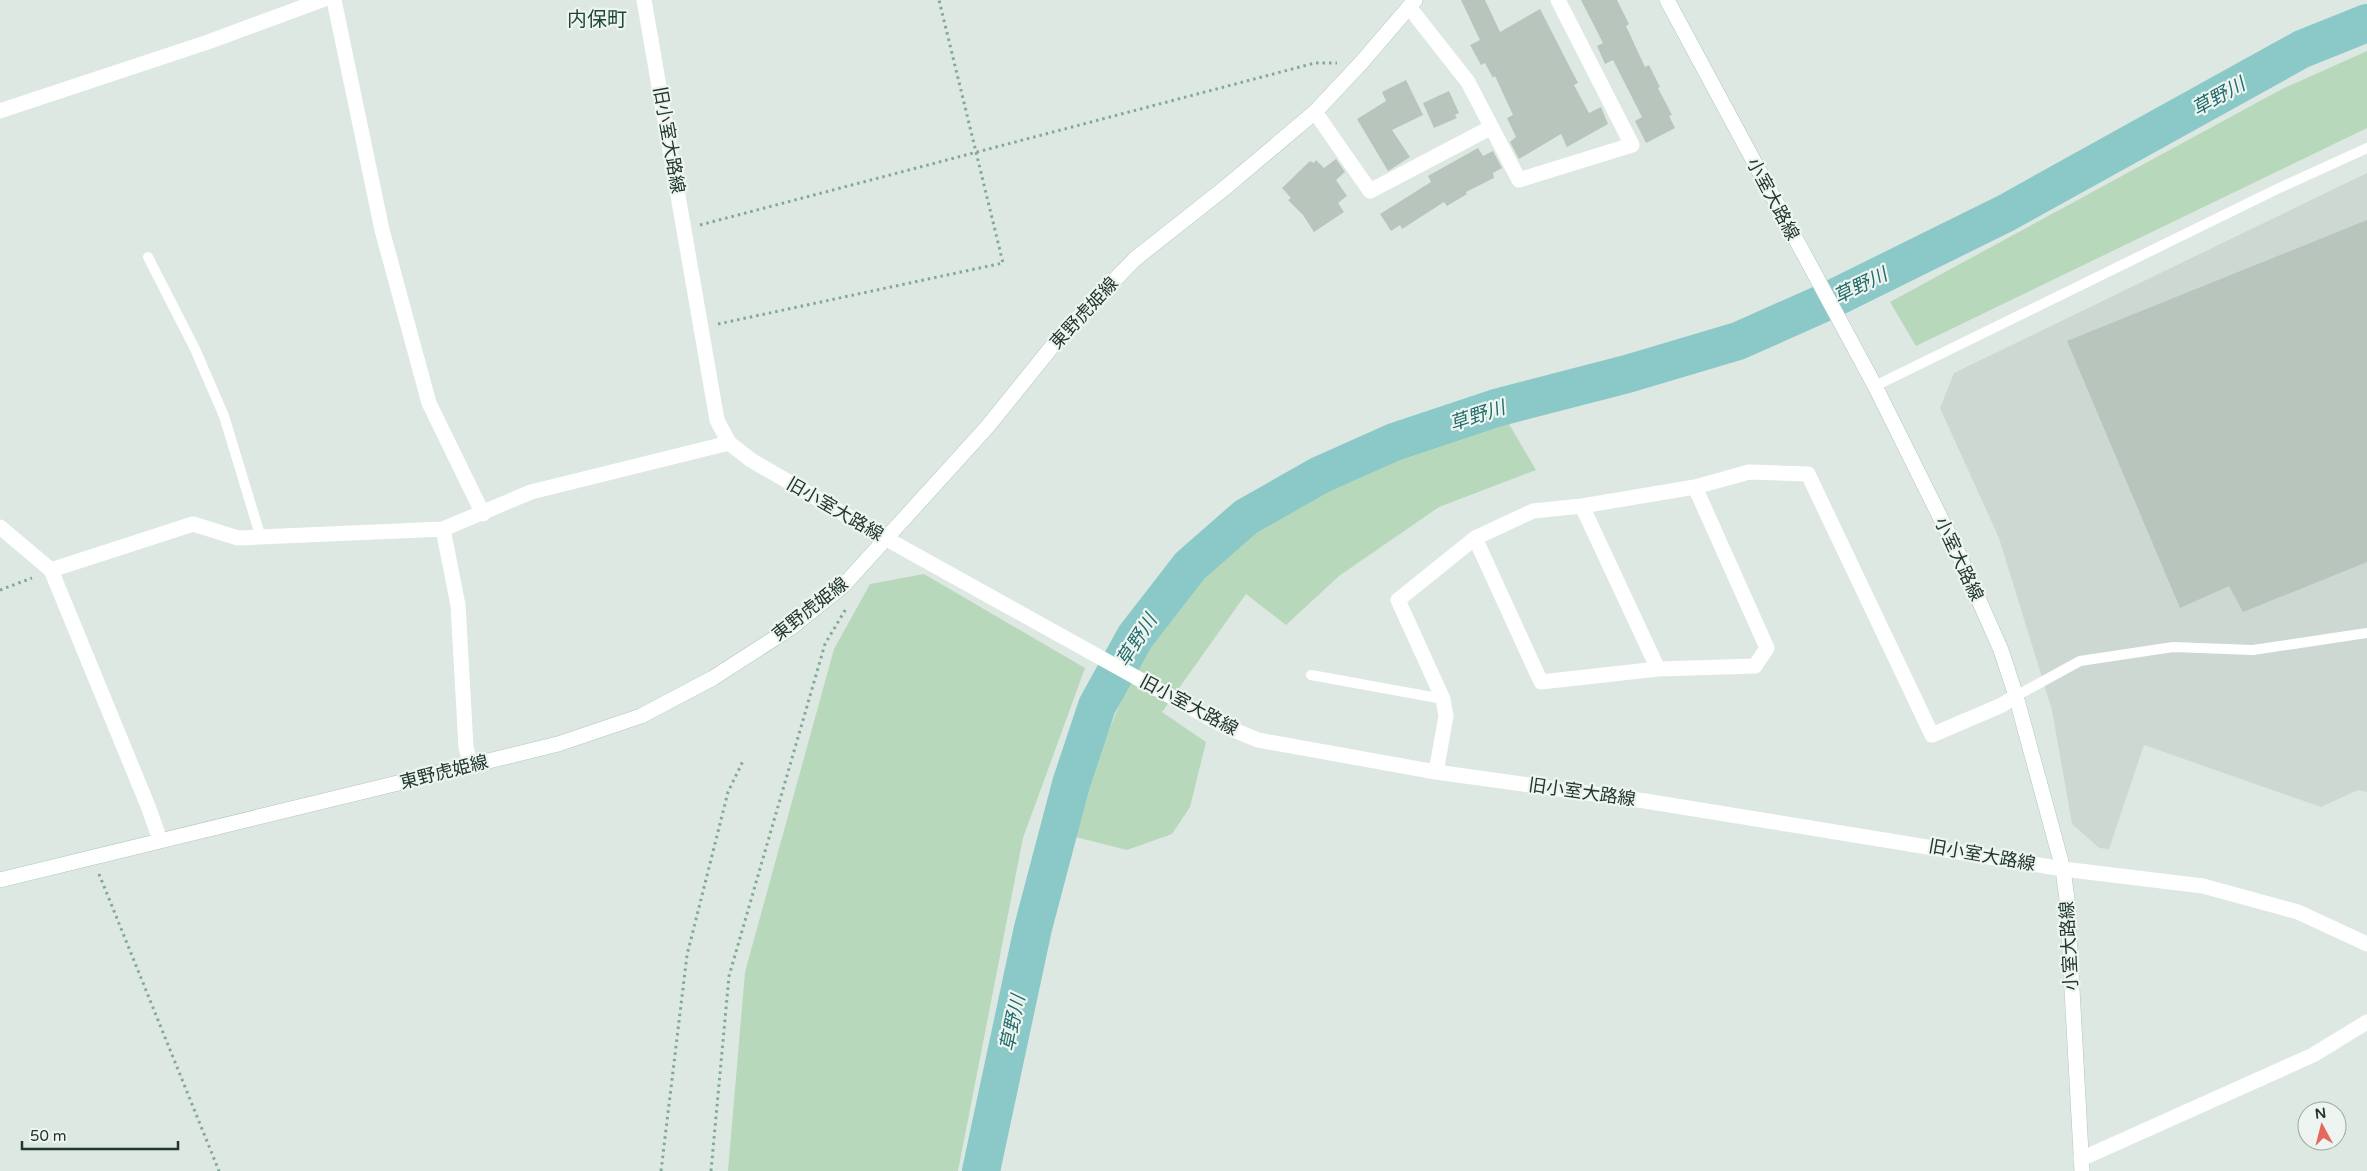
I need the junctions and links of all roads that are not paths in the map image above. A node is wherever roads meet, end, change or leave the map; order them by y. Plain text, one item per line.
1 (322, 0) edge
2 (334, 0) edge
3 (644, 0) edge
4 (1558, 0) edge
5 (1667, 0) edge
6 (1412, 3) edge
7 (0, 111) edge
8 (1315, 112) junction
9 (1490, 128) junction
10 (2367, 148) edge
11 (148, 257) dead end
12 (1872, 382) junction
13 (729, 444) junction
14 (1695, 486) junction
15 (1582, 506) junction
16 (483, 514) junction
17 (0, 527) edge
18 (443, 529) junction
19 (261, 538) junction
20 (885, 538) junction
21 (1475, 538) junction
22 (51, 570) junction
23 (2367, 633) edge
24 (1658, 669) junction
25 (1311, 675) dead end
26 (2016, 696) junction
27 (1443, 699) junction
28 (471, 766) junction
29 (1436, 772) junction
30 (160, 840) junction
31 (2063, 869) junction
32 (0, 880) edge
33 (2367, 944) edge
34 (2367, 1022) edge
35 (2082, 1165) edge

1 - 7 street
2 - 16 street
3 - 13 street, 旧小室大路線
4 - 9 street
5 - 12 street, 小室大路線
6 - 8 street, 東野虎姫線
6 - 9 street
8 - 9 street
8 - 20 street, 東野虎姫線
10 - 12 lane
11 - 19 lane
12 - 26 street, 小室大路線
13 - 16 street
13 - 20 street, 旧小室大路線
14 - 15 street
14 - 24 street
14 - 26 street
15 - 21 street
15 - 24 street
16 - 18 street
17 - 22 street
18 - 19 street
18 - 28 street
19 - 22 street
20 - 28 street, 東野虎姫線
20 - 29 street, 旧小室大路線
21 - 24 street
21 - 27 street
22 - 30 street
23 - 26 lane
25 - 27 lane
26 - 31 street, 小室大路線
27 - 29 street
28 - 30 street, 東野虎姫線
29 - 31 street, 旧小室大路線
30 - 32 street, 東野虎姫線
31 - 33 street, 旧小室大路線
31 - 35 street, 小室大路線
34 - 35 street

